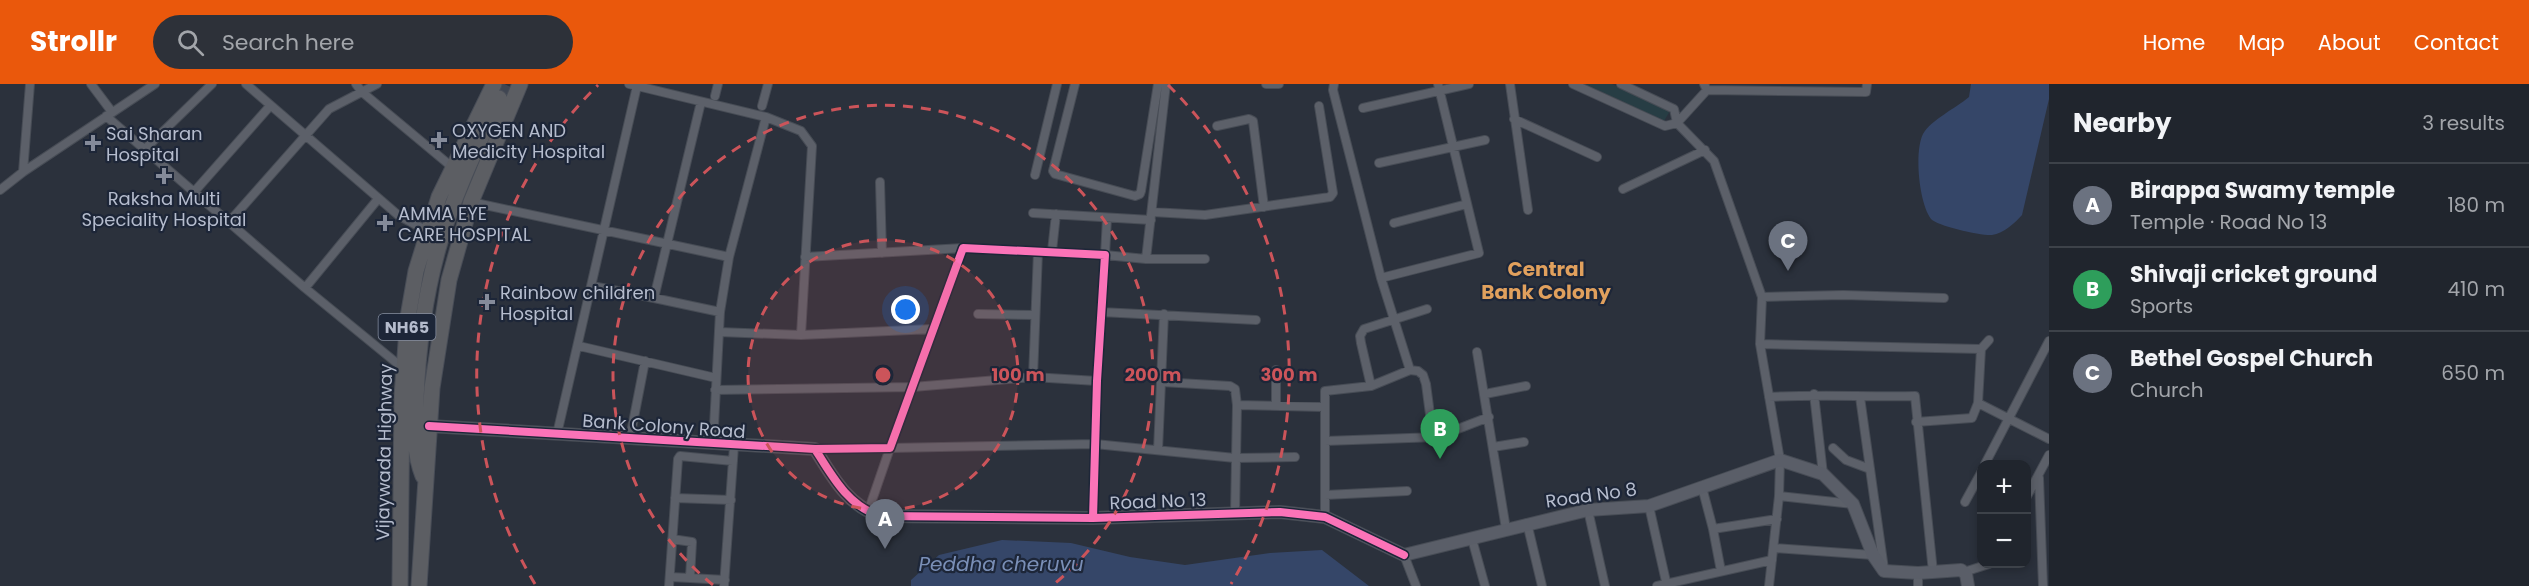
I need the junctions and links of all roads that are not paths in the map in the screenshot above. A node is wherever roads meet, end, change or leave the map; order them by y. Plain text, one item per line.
1 (30, 84) edge
2 (91, 84) edge
3 (154, 84) edge
4 (212, 84) edge
5 (246, 84) edge
6 (356, 84) edge
7 (377, 84) edge
8 (520, 84) edge
9 (718, 84) edge
10 (768, 84) edge
11 (1057, 84) edge
12 (1076, 84) edge
13 (1158, 84) edge
14 (1166, 84) edge
15 (1266, 84) edge
16 (1279, 84) edge
17 (1334, 84) edge
18 (1469, 84) edge
19 (1510, 84) edge
20 (1573, 84) edge
21 (1622, 84) edge
22 (1867, 84) edge
23 (633, 85) edge
24 (1439, 87) edge
25 (1706, 87) edge
26 (1637, 88) edge
27 (496, 91) edge
28 (362, 92) junction
29 (715, 96) dead end
30 (701, 102) junction
31 (270, 106) junction
32 (762, 106) dead end
33 (1319, 106) dead end
34 (1363, 108) dead end
35 (109, 114) junction
36 (766, 117) junction
37 (1514, 119) junction
38 (1677, 123) junction
39 (1217, 126) dead end
40 (304, 135) junction
41 (1485, 140) dead end
42 (1455, 147) junction
43 (145, 149) junction
44 (1705, 150) junction
45 (1597, 157) dead end
46 (1379, 163) dead end
47 (452, 167) junction
48 (22, 172) junction
49 (1035, 175) dead end
50 (880, 182) dead end
51 (0, 189) edge
52 (1623, 189) dead end
53 (194, 192) junction
54 (378, 199) junction
55 (471, 202) junction
56 (1467, 204) junction
57 (1264, 207) junction
58 (1528, 210) dead end
59 (1033, 213) dead end
60 (1056, 214) junction
61 (1151, 216) junction
62 (1107, 218) junction
63 (229, 222) junction
64 (1394, 223) dead end
65 (427, 231) junction
66 (605, 231) junction
67 (667, 243) junction
68 (963, 248) junction
69 (1052, 251) junction
70 (1038, 252) junction
71 (882, 253) junction
72 (1106, 255) junction
73 (729, 257) junction
74 (805, 257) junction
75 (1146, 259) junction
76 (1205, 259) dead end
77 (1381, 278) junction
78 (592, 286) junction
79 (305, 288) junction
80 (1762, 297) junction
81 (654, 298) junction
82 (1944, 298) dead end
83 (1427, 309) dead end
84 (720, 312) junction
85 (1101, 312) junction
86 (978, 314) dead end
87 (1164, 314) junction
88 (1035, 315) junction
89 (1256, 320) dead end
90 (1394, 320) junction
91 (933, 329) junction
92 (718, 332) junction
93 (801, 335) junction
94 (1989, 340) dead end
95 (2049, 341) edge
96 (1760, 344) junction
97 (579, 346) junction
98 (1981, 349) junction
99 (1477, 352) dead end
100 (645, 361) junction
101 (404, 369) junction
102 (1276, 370) dead end
103 (1410, 370) junction
104 (1033, 377) junction
105 (716, 378) junction
106 (1097, 381) junction
107 (1162, 382) junction
108 (1371, 386) junction
109 (1526, 386) dead end
110 (913, 387) junction
111 (715, 390) junction
112 (1485, 394) junction
113 (1814, 394) junction
114 (1769, 397) junction
115 (1860, 397) junction
116 (1978, 403) junction
117 (1237, 405) junction
118 (1276, 405) junction
119 (1324, 407) junction
120 (1489, 417) junction
121 (2009, 419) junction
122 (1916, 422) junction
123 (429, 426) junction
124 (557, 434) junction
125 (1433, 437) junction
126 (630, 438) junction
127 (2049, 439) edge
128 (1325, 441) junction
129 (1524, 442) dead end
130 (1095, 444) junction
131 (712, 445) junction
132 (734, 446) junction
133 (1493, 447) junction
134 (890, 448) junction
135 (1833, 448) dead end
136 (815, 449) junction
137 (1158, 450) junction
138 (2049, 455) edge
139 (1295, 457) dead end
140 (1235, 458) junction
141 (1780, 460) junction
142 (1988, 460) edge
143 (733, 461) junction
144 (1870, 469) junction
145 (1823, 474) junction
146 (2038, 478) junction
147 (1977, 480) edge
148 (425, 482) junction
149 (1702, 487) junction
150 (2031, 490) edge
151 (1407, 491) dead end
152 (1325, 495) junction
153 (1779, 496) junction
154 (675, 498) junction
155 (731, 500) junction
156 (1965, 502) dead end
157 (1853, 504) junction
158 (1649, 506) junction
159 (1587, 510) junction
160 (868, 512) junction
161 (1235, 514) junction
162 (1325, 517) junction
163 (1093, 518) junction
164 (1777, 519) junction
165 (1527, 524) junction
166 (1506, 529) junction
167 (1713, 529) junction
168 (672, 539) junction
169 (1472, 539) junction
170 (1774, 548) junction
171 (1404, 555) junction
172 (1872, 555) junction
173 (1772, 560) junction
174 (1977, 568) edge
175 (1721, 570) junction
176 (1884, 571) junction
177 (1933, 572) junction
178 (1964, 572) junction
179 (690, 578) junction
180 (1918, 580) edge
181 (669, 581) edge
182 (724, 583) edge
183 (396, 585) edge
184 (1667, 585) edge
185 (419, 586) edge
186 (1416, 586) edge
187 (1485, 586) edge
188 (1542, 586) edge
189 (1605, 586) edge
190 (1657, 586) edge
191 (1769, 586) edge
192 (1968, 586) edge
193 (2043, 586) edge

1 - 48 street
2 - 35 street
3 - 35 street
4 - 43 street
5 - 31 street
6 - 28 street
7 - 28 street
8 - 55 highway, NH65
9 - 29 street
10 - 32 street
11 - 49 street
12 - 13 street
14 - 61 street
15 - 16 street
17 - 77 street
18 - 24 street
19 - 37 street
20 - 38 street
21 - 26 street
22 - 25 street
23 - 30 street
23 - 66 street
24 - 34 street
24 - 42 street
25 - 38 street
26 - 38 street
27 - 47 highway, Vijaywada Highway / NH65
27 - 148 highway
28 - 40 street
28 - 47 street
30 - 36 street
30 - 67 street
31 - 40 street
31 - 53 street
33 - 57 street
35 - 43 street
35 - 48 street
36 - 73 street
36 - 74 street
37 - 45 street
37 - 58 street
38 - 44 street
39 - 57 street
40 - 54 street
40 - 63 street
41 - 42 street
42 - 46 street
42 - 56 street
43 - 53 street
44 - 52 street
44 - 80 street
47 - 65 highway, Vijaywada Highway / NH65
48 - 51 street
50 - 71 street
53 - 63 street
54 - 65 street
54 - 79 street
55 - 66 street
55 - 123 highway, NH65
56 - 64 street
56 - 77 street
57 - 61 street
59 - 60 street
60 - 62 street
60 - 69 street
61 - 62 street
61 - 75 street
62 - 72 street
63 - 79 street
65 - 101 highway, Vijaywada Highway / NH65
66 - 67 street
66 - 78 street
67 - 73 street
67 - 81 street
68 - 70 street
68 - 71 street
68 - 91 street
69 - 70 street
69 - 72 street
70 - 88 street
71 - 74 street
72 - 75 street
72 - 85 street
73 - 84 street
74 - 93 street
75 - 76 street
77 - 90 street
78 - 81 street
78 - 97 street
79 - 101 street
80 - 82 street
80 - 96 street
81 - 84 street
83 - 90 street
84 - 92 street
85 - 87 street
85 - 106 street
86 - 88 street
87 - 89 street
87 - 107 street
88 - 104 street
90 - 103 street
90 - 108 street
91 - 93 street
91 - 110 street
92 - 93 street
92 - 105 street
94 - 98 street
95 - 121 street
96 - 98 street
96 - 114 street
97 - 100 street
97 - 124 street
98 - 116 street
99 - 112 street
100 - 105 street
100 - 126 street
101 - 183 highway, Vijaywada Highway / NH65
102 - 118 street
103 - 108 street
103 - 125 street
104 - 106 street
104 - 110 street
105 - 111 street
106 - 130 street
107 - 117 street
107 - 137 street
108 - 119 street
109 - 112 street
110 - 111 street
110 - 134 street
111 - 131 street
112 - 120 street
113 - 114 street
113 - 115 street
113 - 145 street
114 - 141 street
115 - 122 street
115 - 144 street
116 - 121 street
116 - 122 street
117 - 118 street
117 - 140 street
118 - 119 street
119 - 128 street
120 - 125 street
120 - 133 street
121 - 127 street
121 - 142 street
122 - 177 street
123 - 124 street, Bank Colony Road
123 - 148 highway, NH65
124 - 126 street, Bank Colony Road
125 - 128 street
126 - 131 street, Bank Colony Road
128 - 152 street
129 - 133 street
130 - 134 street
130 - 137 street
130 - 163 street
131 - 132 street, Bank Colony Road
132 - 136 street, Bank Colony Road
132 - 143 street
133 - 166 street
134 - 136 street
134 - 160 street
135 - 144 street
136 - 160 street
137 - 140 street
138 - 146 street
139 - 140 street
140 - 161 street
141 - 145 street
141 - 149 street, Road No 8
141 - 153 street
143 - 154 street
143 - 155 street
144 - 176 street
145 - 157 street
146 - 150 street
146 - 193 street
147 - 156 street
148 - 185 highway, NH65
149 - 158 street, Road No 8
149 - 167 street
151 - 152 street
152 - 162 street
153 - 157 street
153 - 164 street
154 - 155 street
154 - 168 street
155 - 182 street
157 - 172 street
158 - 159 street, Road No 8
158 - 184 street
159 - 165 street, Road No 8
159 - 189 street
160 - 163 street, Road No 13
161 - 162 street, Road No 13
161 - 163 street, Road No 13
162 - 171 street, Road No 13
164 - 167 street
164 - 170 street
165 - 166 street, Road No 8
165 - 188 street
166 - 169 street, Road No 8
167 - 175 street
168 - 179 street
168 - 181 street
169 - 171 street, Road No 8
169 - 187 street
170 - 172 street
170 - 173 street
171 - 186 street
172 - 176 street
173 - 175 street
173 - 191 street
174 - 178 street
175 - 184 street
176 - 180 street
177 - 178 street
177 - 180 street
178 - 192 street
179 - 181 street
179 - 182 street
184 - 190 street

